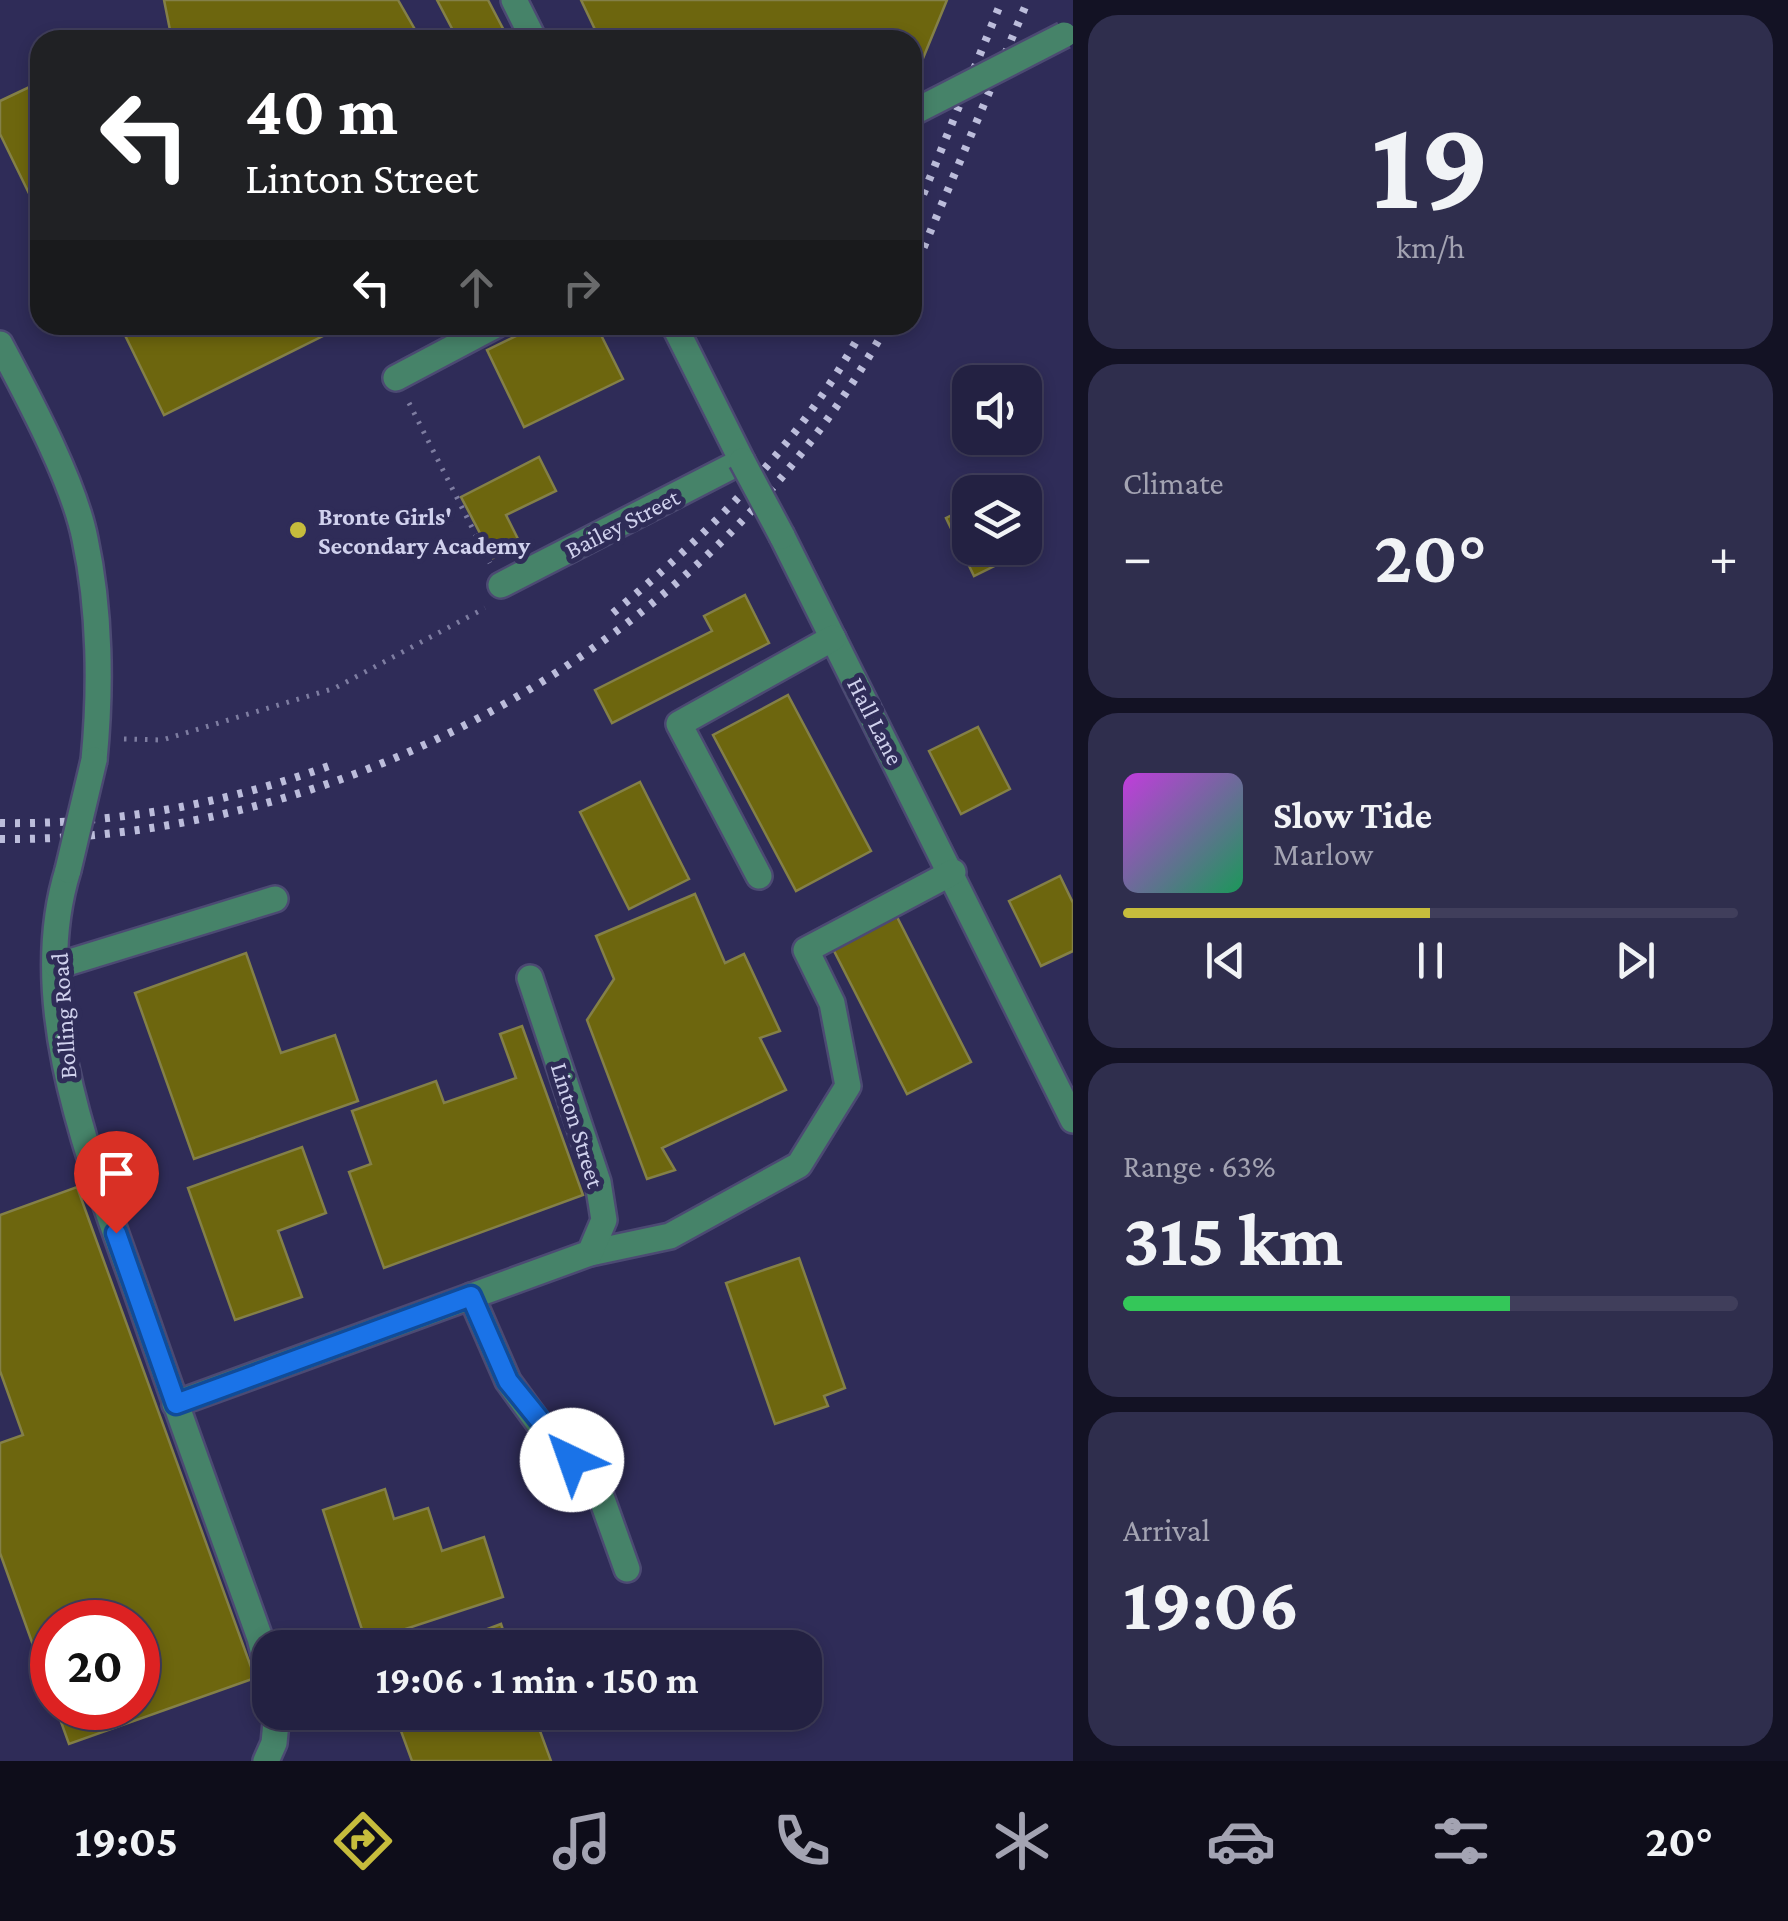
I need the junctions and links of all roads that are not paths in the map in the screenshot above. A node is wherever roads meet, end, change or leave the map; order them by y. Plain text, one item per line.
1 (514, 0) edge
2 (529, 30) edge
3 (1069, 33) edge
4 (922, 108) edge
5 (477, 335) edge
6 (679, 335) edge
7 (0, 344) edge
8 (396, 378) road end
9 (742, 461) junction
10 (501, 585) road end
11 (833, 638) junction
12 (953, 872) junction
13 (758, 876) dead end
14 (275, 900) dead end
15 (58, 966) junction
16 (530, 978) dead end
17 (1073, 1120) edge
18 (590, 1252) junction
19 (471, 1296) junction
20 (176, 1404) junction
21 (627, 1569) dead end
22 (257, 1630) edge
23 (275, 1730) edge
24 (266, 1761) edge

1 - 2 street
3 - 4 street, bridge
5 - 8 street
6 - 9 street, Hall Lane
7 - 15 street, Bolling Road, bridge
9 - 10 street, Bailey Street
9 - 11 street, Hall Lane, bridge
11 - 12 street, Hall Lane
11 - 13 street
12 - 17 street, Hall Lane
12 - 18 street
14 - 15 street
15 - 20 street, Bolling Road
16 - 18 street, Linton Street
18 - 19 street
19 - 20 street
19 - 21 street
20 - 22 street, Bolling Road
23 - 24 street

